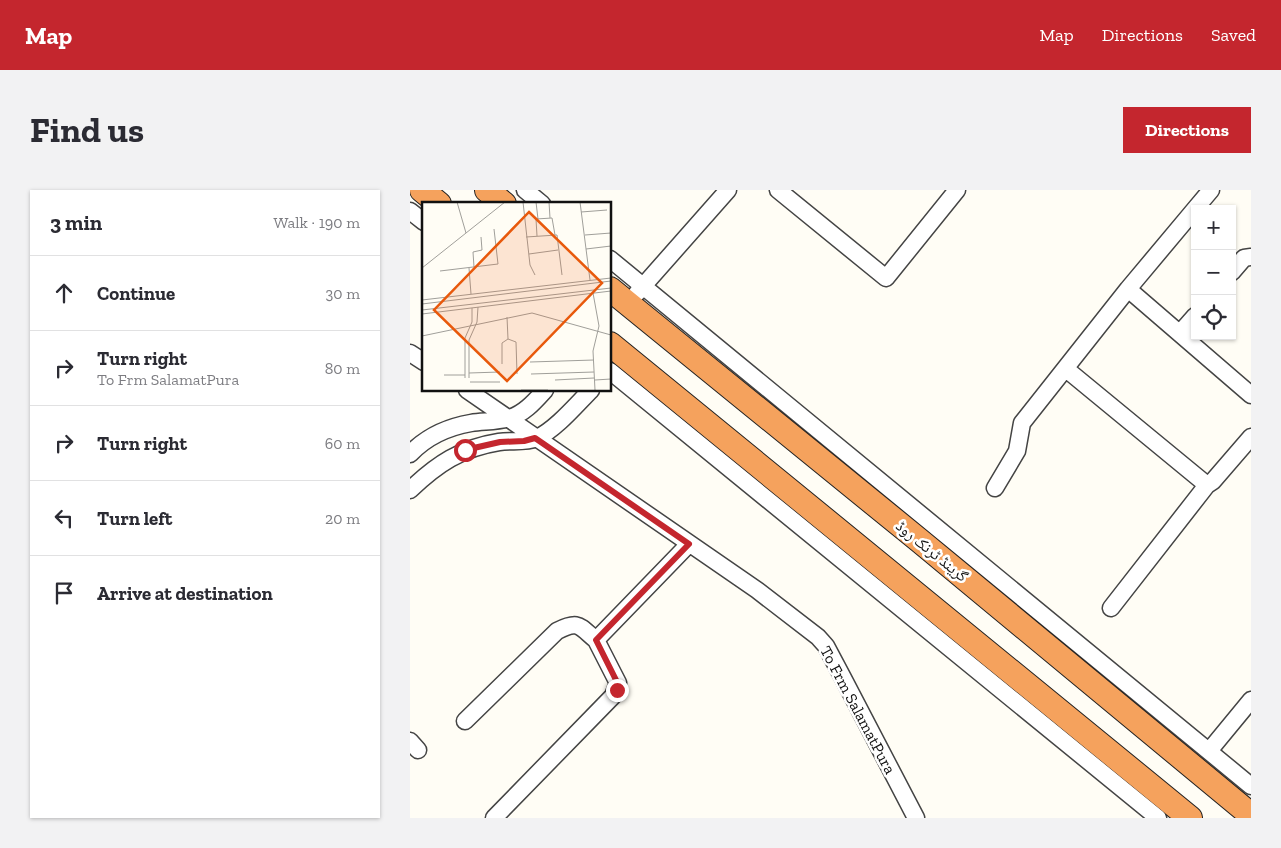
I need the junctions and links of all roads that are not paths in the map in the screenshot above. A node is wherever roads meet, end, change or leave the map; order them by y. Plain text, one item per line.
1 (422, 190) edge
2 (487, 190) edge
3 (525, 190) edge
4 (728, 190) edge
5 (778, 190) edge
6 (957, 190) edge
7 (1211, 190) edge
8 (437, 202) edge
9 (502, 202) edge
10 (540, 202) edge
11 (1198, 205) edge
12 (410, 211) edge
13 (1191, 214) edge
14 (422, 220) edge
15 (1251, 257) edge
16 (611, 261) edge
17 (1236, 267) edge
18 (1128, 289) junction
19 (611, 290) edge
20 (635, 295) junction
21 (1191, 321) edge
22 (1180, 333) junction
23 (611, 345) edge
24 (410, 353) edge
25 (422, 361) edge
26 (1066, 369) junction
27 (611, 372) edge
28 (469, 391) edge
29 (544, 391) edge
30 (590, 391) edge
31 (1251, 395) edge
32 (510, 418) junction
33 (1251, 437) edge
34 (535, 438) junction
35 (410, 454) edge
36 (1207, 485) junction
37 (995, 488) dead end
38 (410, 490) edge
39 (689, 544) junction
40 (1111, 608) dead end
41 (596, 640) junction
42 (1251, 700) edge
43 (465, 721) dead end
44 (1209, 751) junction
45 (1251, 786) edge
46 (1173, 815) edge
47 (1251, 815) edge
48 (494, 818) edge
49 (916, 818) edge

1 - 8 highway
2 - 9 highway
3 - 10 street
4 - 20 street
5 - 6 street
7 - 11 street
12 - 14 street
13 - 18 street
15 - 17 street
16 - 20 street
18 - 22 street
18 - 26 street
19 - 20 highway, گرینڈ ٹرنک روڈ
20 - 44 street
20 - 47 highway, گرینڈ ٹرنک روڈ
21 - 22 street
22 - 31 street
23 - 46 highway
24 - 25 street
26 - 36 street
26 - 37 street
27 - 46 street
28 - 32 street, To Frm SalamatPura
29 - 32 street
30 - 34 street
32 - 34 street, To Frm SalamatPura
32 - 35 street
33 - 36 street
34 - 38 street
34 - 39 street, To Frm SalamatPura
36 - 40 street
39 - 41 street
39 - 49 street, To Frm SalamatPura
41 - 43 street
41 - 48 street
42 - 44 street
44 - 45 street

